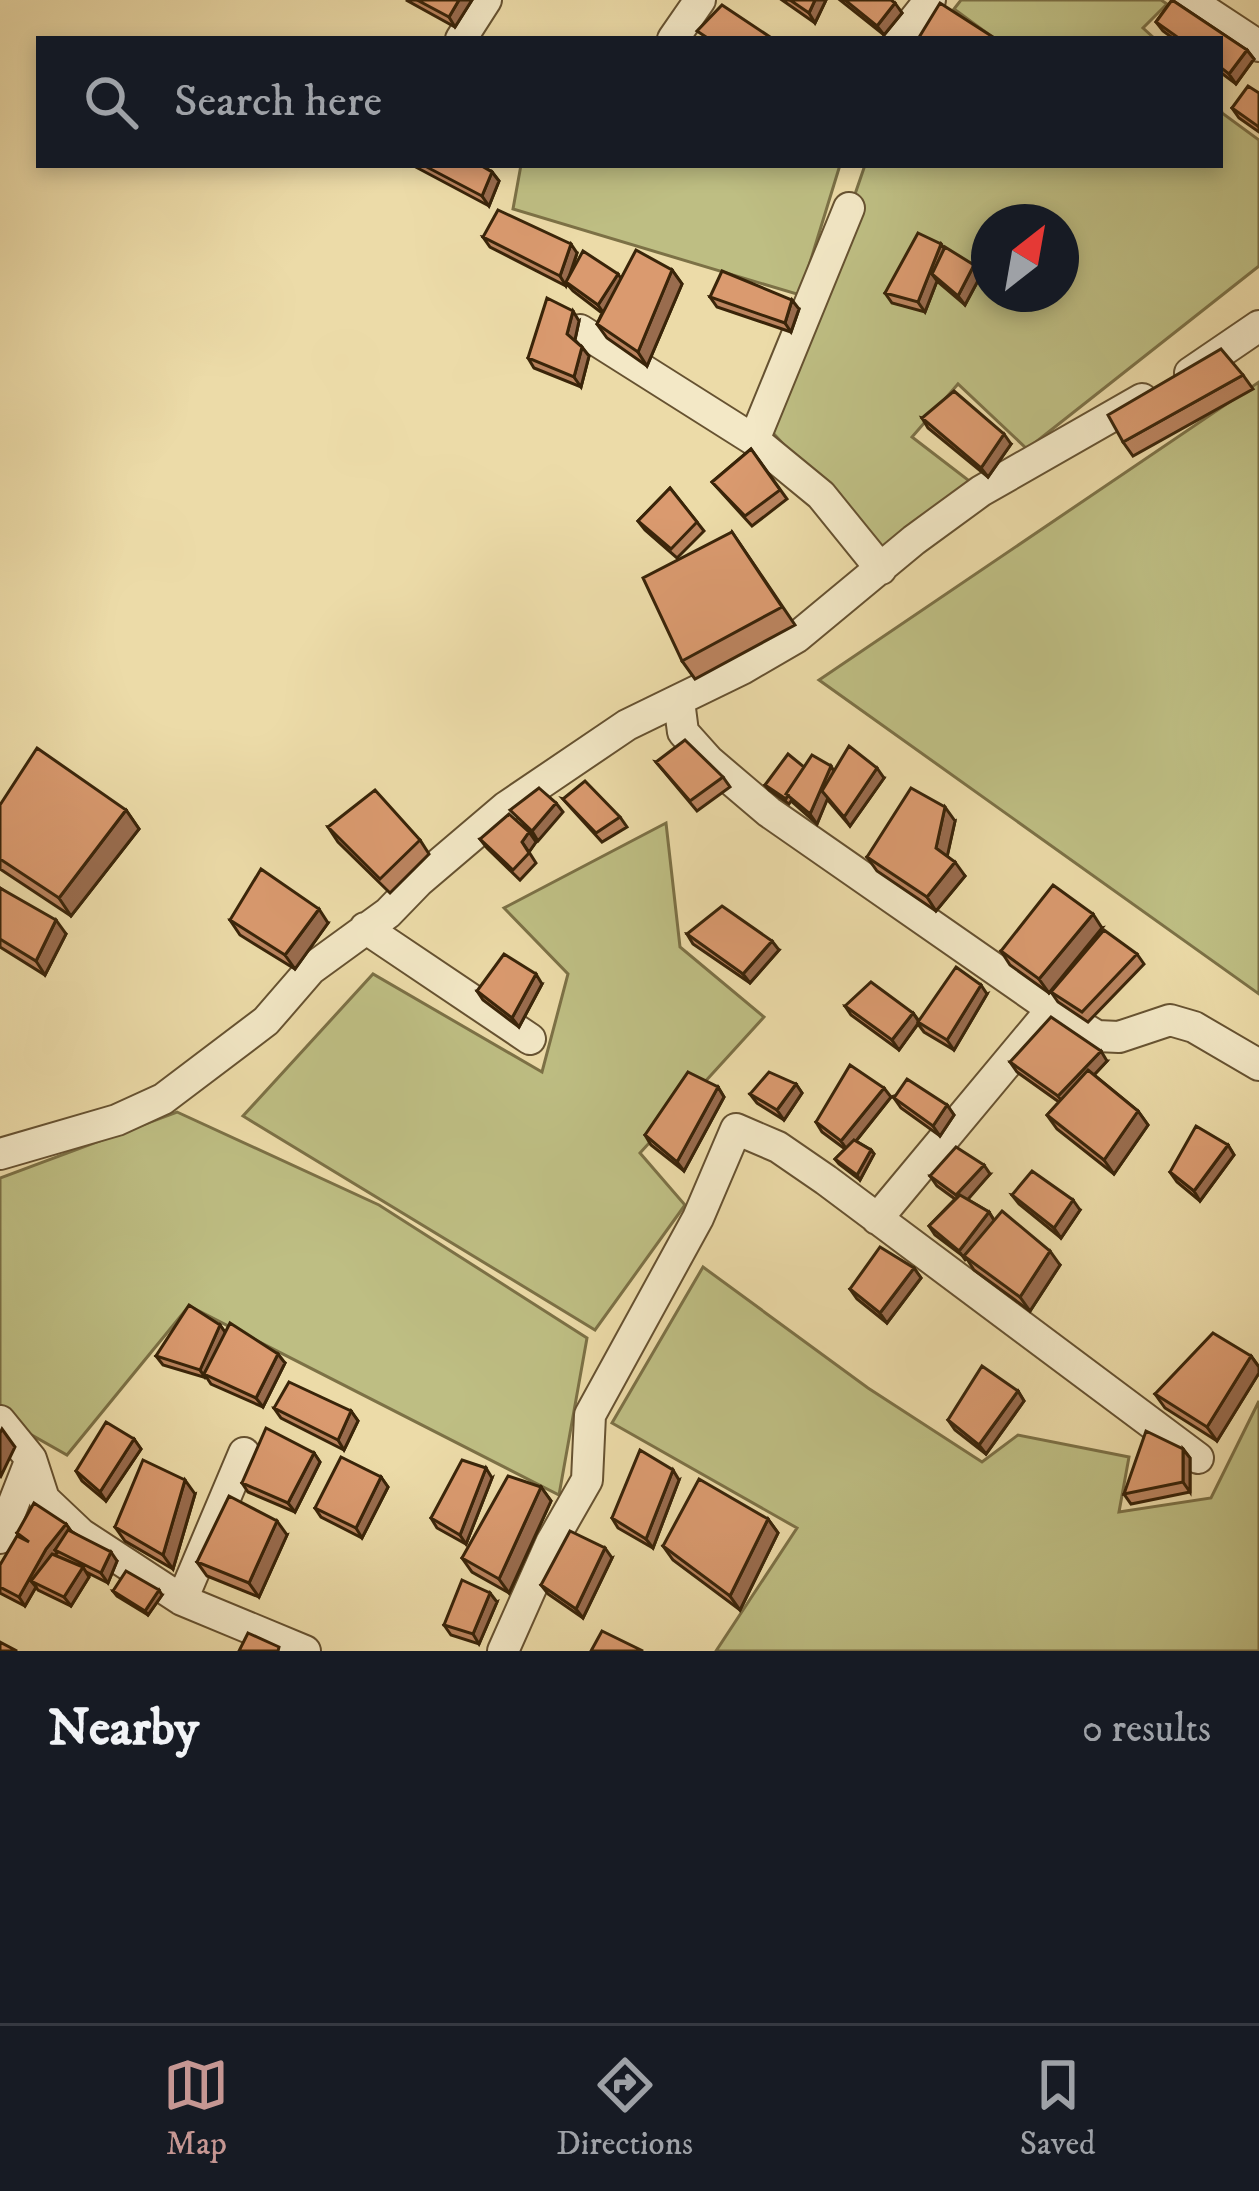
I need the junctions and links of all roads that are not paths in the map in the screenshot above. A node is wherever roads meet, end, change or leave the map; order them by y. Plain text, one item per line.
1 (486, 0) edge
2 (700, 0) edge
3 (930, 0) edge
4 (1189, 0) edge
5 (463, 36) edge
6 (676, 36) edge
7 (901, 36) edge
8 (1259, 46) edge
9 (849, 208) dead end
10 (1259, 326) edge
11 (580, 330) dead end
12 (754, 440) junction
13 (880, 569) junction
14 (679, 701) junction
15 (365, 928) junction
16 (1052, 1009) junction
17 (530, 1039) dead end
18 (1259, 1065) edge
19 (0, 1154) edge
20 (877, 1219) junction
21 (0, 1421) edge
22 (244, 1453) dead end
23 (1198, 1458) dead end
24 (32, 1459) junction
25 (0, 1538) edge
26 (182, 1600) junction
27 (305, 1651) edge
28 (503, 1651) edge

1 - 5 street
2 - 6 street
3 - 7 street
4 - 8 street
9 - 12 street
10 - 13 street
11 - 12 street
12 - 13 street
13 - 14 street
14 - 15 street
14 - 16 street
15 - 17 street
15 - 19 street
16 - 18 street
16 - 20 street
20 - 23 street
20 - 28 street
21 - 24 street
22 - 26 street
24 - 25 street
24 - 26 street
26 - 27 street

